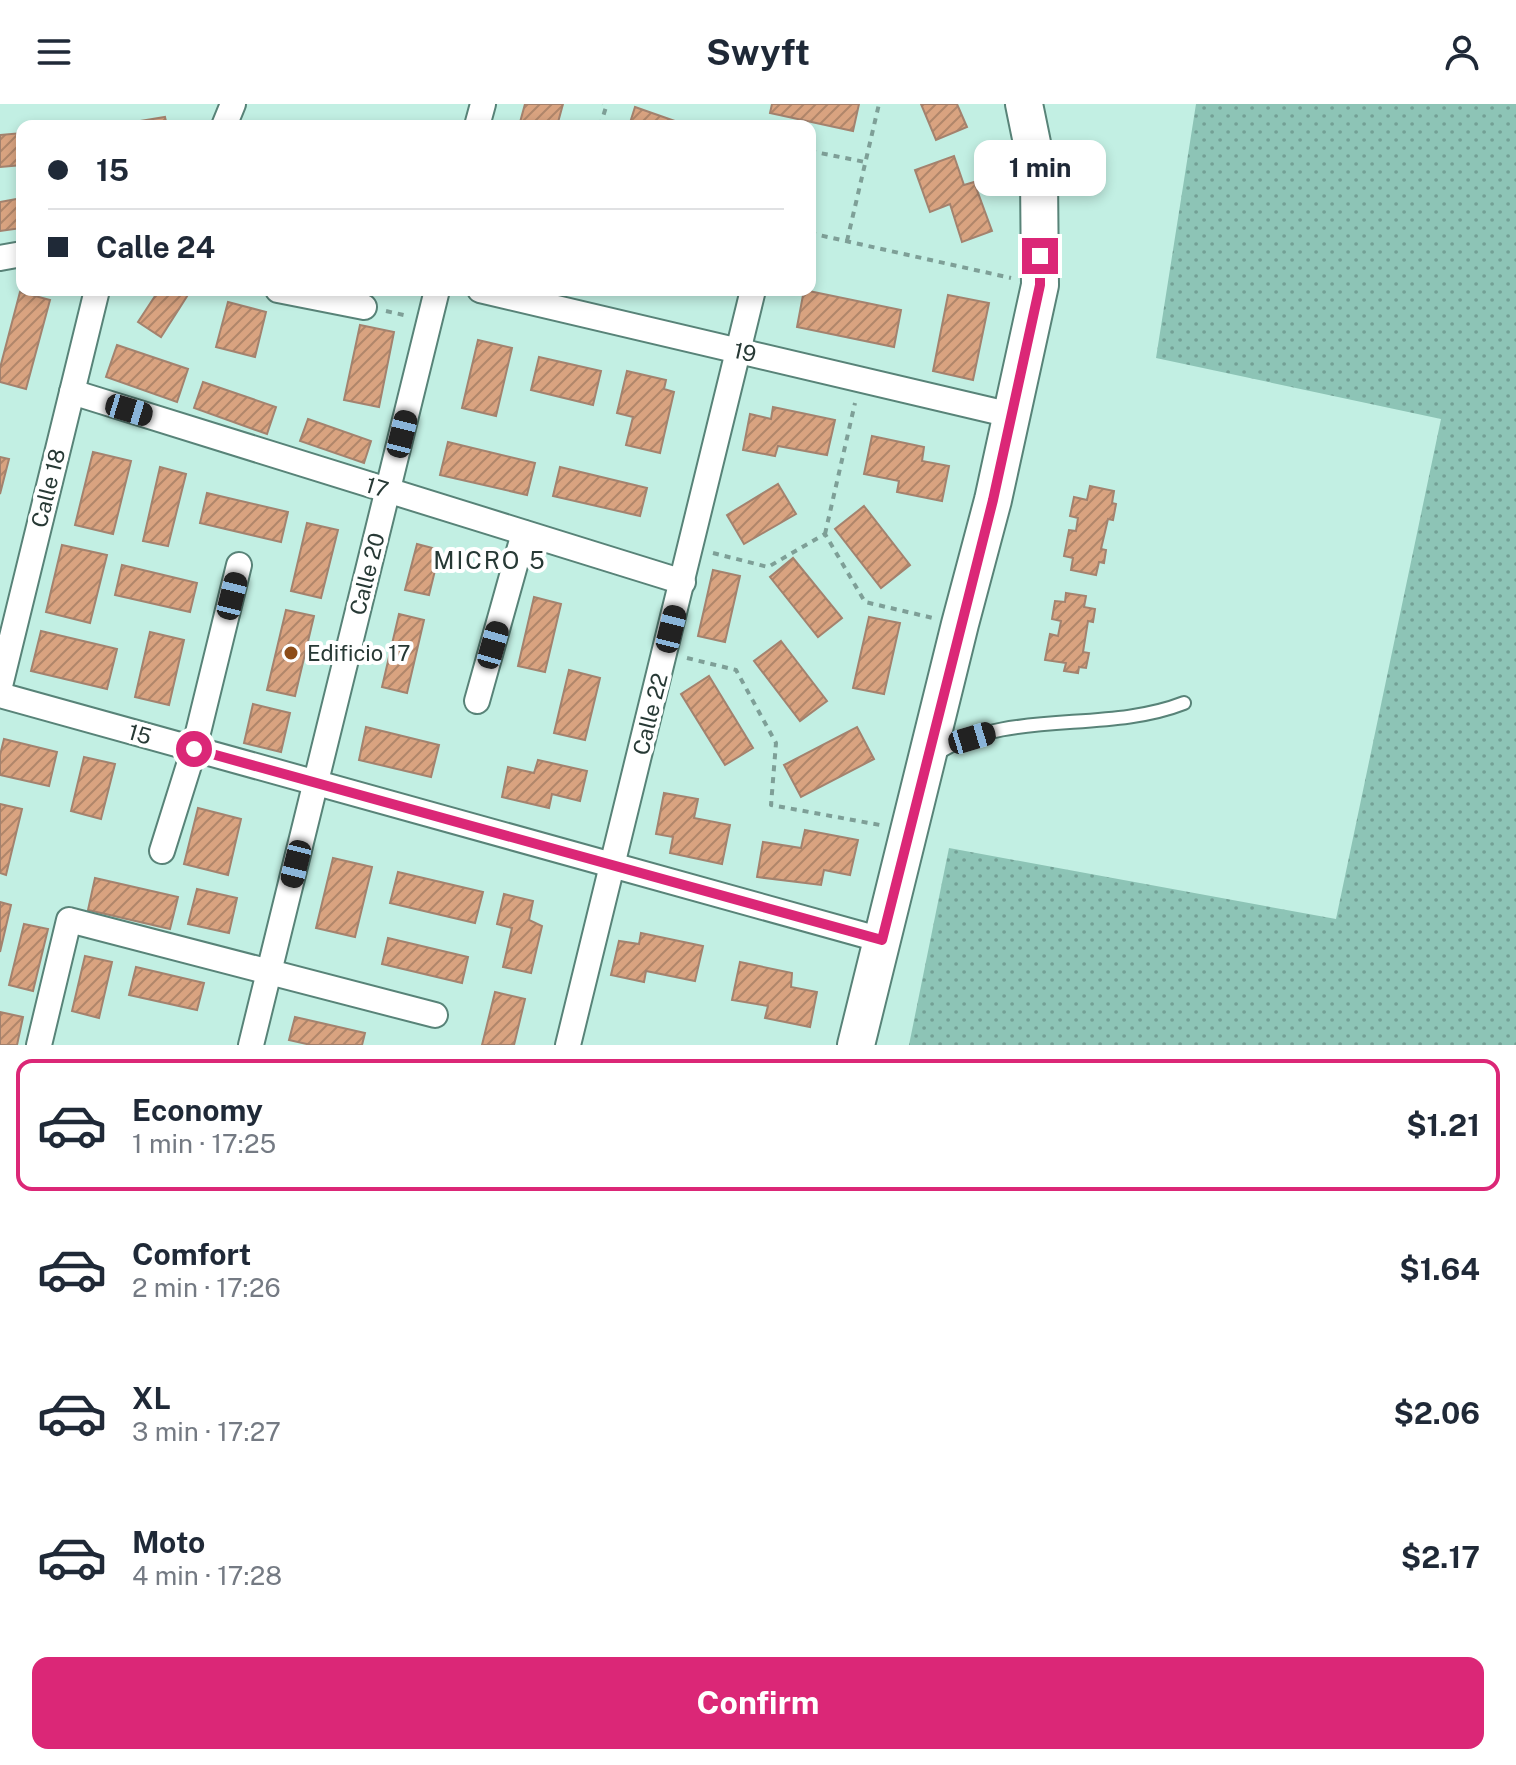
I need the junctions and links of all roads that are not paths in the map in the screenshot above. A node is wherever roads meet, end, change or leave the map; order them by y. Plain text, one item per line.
1 (1024, 104) edge
2 (96, 296) edge
3 (308, 296) edge
4 (435, 296) edge
5 (505, 296) edge
6 (752, 296) edge
7 (364, 307) road end
8 (739, 351) junction
9 (72, 392) junction
10 (1011, 415) junction
11 (388, 491) junction
12 (524, 533) junction
13 (239, 565) dead end
14 (683, 582) junction
15 (0, 686) edge
16 (0, 695) edge
17 (477, 701) dead end
18 (1184, 703) dead end
19 (194, 749) junction
20 (926, 760) junction
21 (316, 783) junction
22 (162, 851) dead end
23 (612, 865) junction
24 (882, 940) junction
25 (269, 972) junction
26 (435, 1015) dead end
27 (39, 1045) edge
28 (251, 1045) edge
29 (568, 1045) edge
30 (856, 1045) edge

1 - 10 street
2 - 9 street, Calle 18
3 - 7 street
4 - 11 street, Calle 20
5 - 8 street, 19
6 - 8 street, Calle 22
8 - 10 street, 19
8 - 14 street, Calle 22
9 - 11 street, 17
9 - 15 street, Calle 18
10 - 20 street
11 - 12 street, 17
11 - 21 street, Calle 20
12 - 14 street, 17
12 - 17 street
13 - 19 street
14 - 23 street, Calle 22
16 - 19 street, 15
18 - 20 lane
19 - 21 street, 15
19 - 22 street
20 - 24 street
21 - 23 street, 15
21 - 25 street, Calle 20
23 - 24 street, 15
23 - 29 street, Calle 22
24 - 30 street
25 - 26 street
25 - 27 street
25 - 28 street, Calle 20

